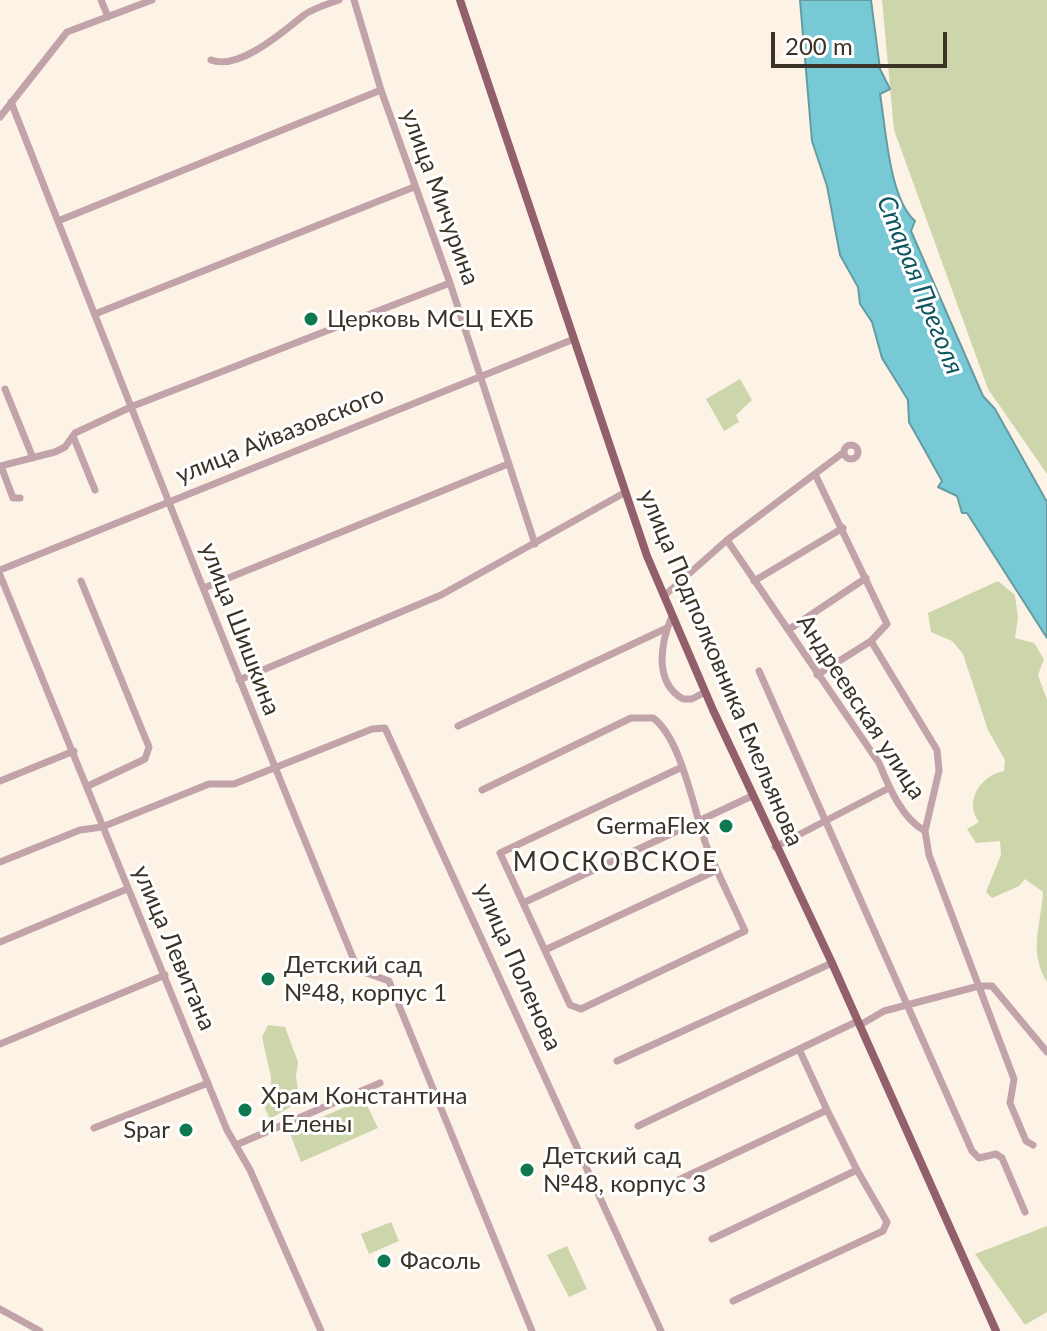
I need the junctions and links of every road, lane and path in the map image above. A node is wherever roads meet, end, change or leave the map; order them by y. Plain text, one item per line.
1 (101, 0) edge
2 (152, 0) edge
3 (339, 0) edge
4 (354, 0) edge
5 (460, 0) edge
6 (108, 17) junction
7 (211, 60) dead end
8 (381, 90) junction
9 (11, 102) junction
10 (0, 117) edge
11 (414, 187) junction
12 (58, 221) junction
13 (450, 283) junction
14 (95, 314) junction
15 (574, 339) junction
16 (480, 377) junction
17 (5, 389) dead end
18 (133, 406) junction
19 (73, 436) junction
20 (844, 452) dead end
21 (33, 458) junction
22 (508, 464) junction
23 (0, 466) edge
24 (815, 474) junction
25 (95, 490) dead end
26 (624, 493) junction
27 (20, 498) dead end
28 (169, 501) junction
29 (843, 528) junction
30 (727, 540) junction
31 (535, 544) junction
32 (0, 572) edge
33 (866, 578) junction
34 (81, 581) dead end
35 (754, 581) junction
36 (204, 588) junction
37 (664, 596) junction
38 (672, 616) junction
39 (667, 628) junction
40 (788, 630) junction
41 (871, 641) junction
42 (759, 671) dead end
43 (817, 675) junction
44 (239, 680) junction
45 (705, 692) junction
46 (458, 726) dead end
47 (74, 751) junction
48 (275, 768) junction
49 (680, 768) junction
50 (0, 781) edge
51 (88, 786) junction
52 (889, 788) junction
53 (482, 790) dead end
54 (752, 796) junction
55 (827, 821) junction
56 (698, 822) junction
57 (102, 827) junction
58 (925, 831) junction
59 (775, 847) junction
60 (0, 862) edge
61 (717, 870) junction
62 (127, 889) junction
63 (523, 903) junction
64 (0, 942) edge
65 (545, 950) junction
66 (832, 963) junction
67 (165, 975) junction
68 (979, 986) junction
69 (909, 1005) junction
70 (859, 1023) junction
71 (0, 1044) edge
72 (799, 1049) junction
73 (1047, 1052) edge
74 (617, 1061) dead end
75 (208, 1083) junction
76 (380, 1083) dead end
77 (827, 1110) junction
78 (638, 1126) dead end
79 (94, 1128) dead end
80 (236, 1145) junction
81 (1033, 1145) dead end
82 (857, 1170) junction
83 (670, 1184) dead end
84 (1025, 1212) dead end
85 (712, 1239) dead end
86 (733, 1301) dead end
87 (0, 1309) edge
88 (40, 1331) edge
89 (321, 1331) edge
90 (532, 1331) edge
91 (661, 1331) edge
92 (996, 1331) edge

1 - 6 street
2 - 6 street
3 - 7 street
4 - 8 street, улица Мичурина
5 - 15 main road, улица Подполковника Емельянова
6 - 9 street
8 - 11 street, улица Мичурина
8 - 12 street
9 - 10 street
9 - 12 street, улица Шишкина
11 - 13 street, улица Мичурина
11 - 14 street
12 - 14 street, улица Шишкина
13 - 16 street, улица Мичурина
13 - 18 street
14 - 18 street, улица Шишкина
15 - 16 street, улица Айвазовского
15 - 26 main road, улица Подполковника Емельянова
16 - 22 street, улица Мичурина
16 - 28 street, улица Айвазовского
17 - 21 street
18 - 19 street
18 - 28 street, улица Шишкина
19 - 21 street
19 - 25 street
20 - 24 street
21 - 23 street
22 - 31 street, улица Мичурина
22 - 36 street
23 - 27 street
24 - 29 street
24 - 30 street
26 - 31 street
26 - 37 main road, улица Подполковника Емельянова
28 - 32 street, улица Айвазовского
28 - 36 street, улица Шишкина
29 - 33 street
29 - 35 street
30 - 35 street, Андреевская улица
30 - 37 street
31 - 44 street
32 - 47 street, улица Левитана
33 - 40 street
33 - 41 street
34 - 51 street
35 - 40 street, Андреевская улица
36 - 44 street, улица Шишкина
37 - 38 main road, улица Подполковника Емельянова
38 - 39 street
38 - 45 main road, улица Подполковника Емельянова
39 - 45 street
39 - 46 street
40 - 43 street, Андреевская улица
41 - 43 street
41 - 58 street
42 - 55 street
43 - 52 street, Андреевская улица
44 - 48 street, улица Шишкина
45 - 54 main road, улица Подполковника Емельянова
47 - 50 street
47 - 51 street, улица Левитана
48 - 57 street, улица Поленова
48 - 90 street, улица Шишкина
48 - 91 street, улица Поленова
49 - 53 street
49 - 56 street
49 - 63 street
51 - 57 street, улица Левитана
52 - 55 street
52 - 58 street, Андреевская улица
54 - 56 street
54 - 59 main road, улица Подполковника Емельянова
55 - 59 street
55 - 69 street
56 - 61 street
56 - 63 street
57 - 60 street, улица Поленова
57 - 62 street, улица Левитана
58 - 68 street, Андреевская улица
59 - 66 main road, улица Подполковника Емельянова
61 - 65 street
61 - 65 street
62 - 64 street
62 - 67 street, улица Левитана
63 - 65 street
66 - 70 main road, улица Подполковника Емельянова
66 - 74 street
67 - 71 street
67 - 75 street, улица Левитана
68 - 69 street
68 - 73 street
68 - 81 street, Андреевская улица
69 - 70 street
69 - 84 street
70 - 72 street
70 - 92 main road, улица Подполковника Емельянова
72 - 77 street
72 - 78 street
75 - 79 street
75 - 80 street, улица Левитана
76 - 80 street
77 - 82 street
77 - 83 street
80 - 89 street, улица Левитана
82 - 85 street
82 - 86 street
87 - 88 street

